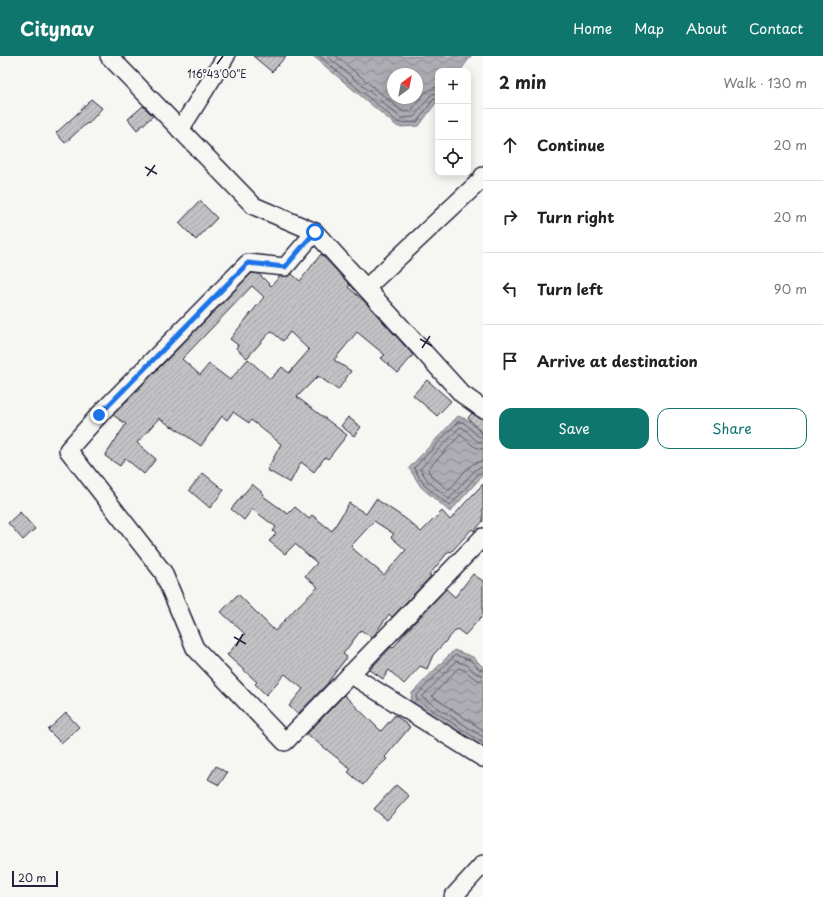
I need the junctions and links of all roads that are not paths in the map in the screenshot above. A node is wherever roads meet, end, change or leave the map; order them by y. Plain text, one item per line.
1 (109, 56) edge
2 (226, 56) edge
3 (180, 130) junction
4 (483, 176) edge
5 (315, 232) junction
6 (366, 288) junction
7 (483, 409) edge
8 (483, 537) edge
9 (350, 674) junction
10 (483, 758) edge
11 (483, 864) edge
12 (453, 897) edge

1 - 3 street
2 - 3 street
3 - 5 street
4 - 6 street
5 - 6 street
5 - 9 street
6 - 7 street
8 - 9 street
9 - 10 street
11 - 12 street

